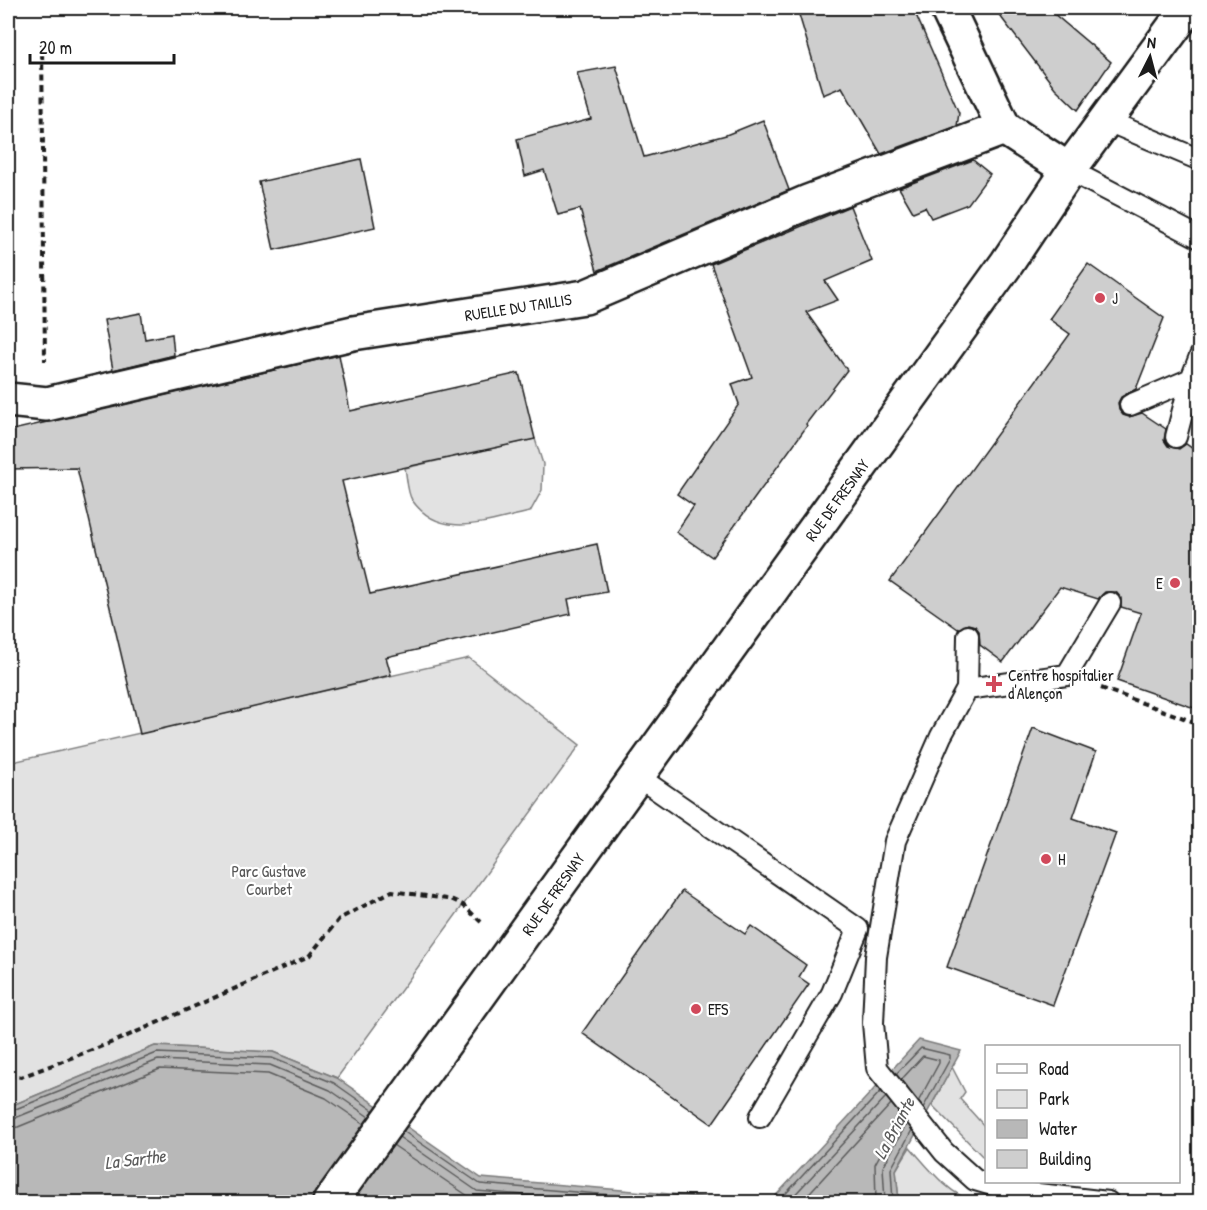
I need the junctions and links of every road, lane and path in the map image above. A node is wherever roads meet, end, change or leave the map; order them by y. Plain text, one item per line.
1 (947, 8) edge
2 (1188, 8) edge
3 (42, 44) dead end
4 (1104, 120) junction
5 (1004, 128) junction
6 (1200, 160) edge
7 (1069, 170) junction
8 (1200, 238) edge
9 (45, 345) dead end
10 (1200, 356) edge
11 (1191, 379) junction
12 (8, 400) edge
13 (1130, 405) dead end
14 (1176, 437) dead end
15 (1110, 603) dead end
16 (968, 636) dead end
17 (1066, 675) junction
18 (967, 689) junction
19 (1200, 724) edge
20 (637, 776) junction
21 (512, 951) junction
22 (8, 1075) edge
23 (760, 1116) dead end
24 (985, 1183) edge
25 (985, 1183) edge
26 (330, 1203) edge
27 (1108, 1203) edge

1 - 5 street
2 - 4 street, RUE DE FRESNAY
3 - 9 path
4 - 6 lane
4 - 7 street, RUE DE FRESNAY
5 - 7 street
5 - 12 street, RUELLE DU TAILLIS
7 - 8 lane
7 - 20 street, RUE DE FRESNAY
10 - 11 lane
11 - 13 lane
11 - 14 lane
15 - 17 lane
16 - 18 lane
17 - 18 lane
17 - 19 path
18 - 24 lane
20 - 21 street, RUE DE FRESNAY
20 - 23 lane
21 - 22 path
21 - 26 street, RUE DE FRESNAY
25 - 27 lane

